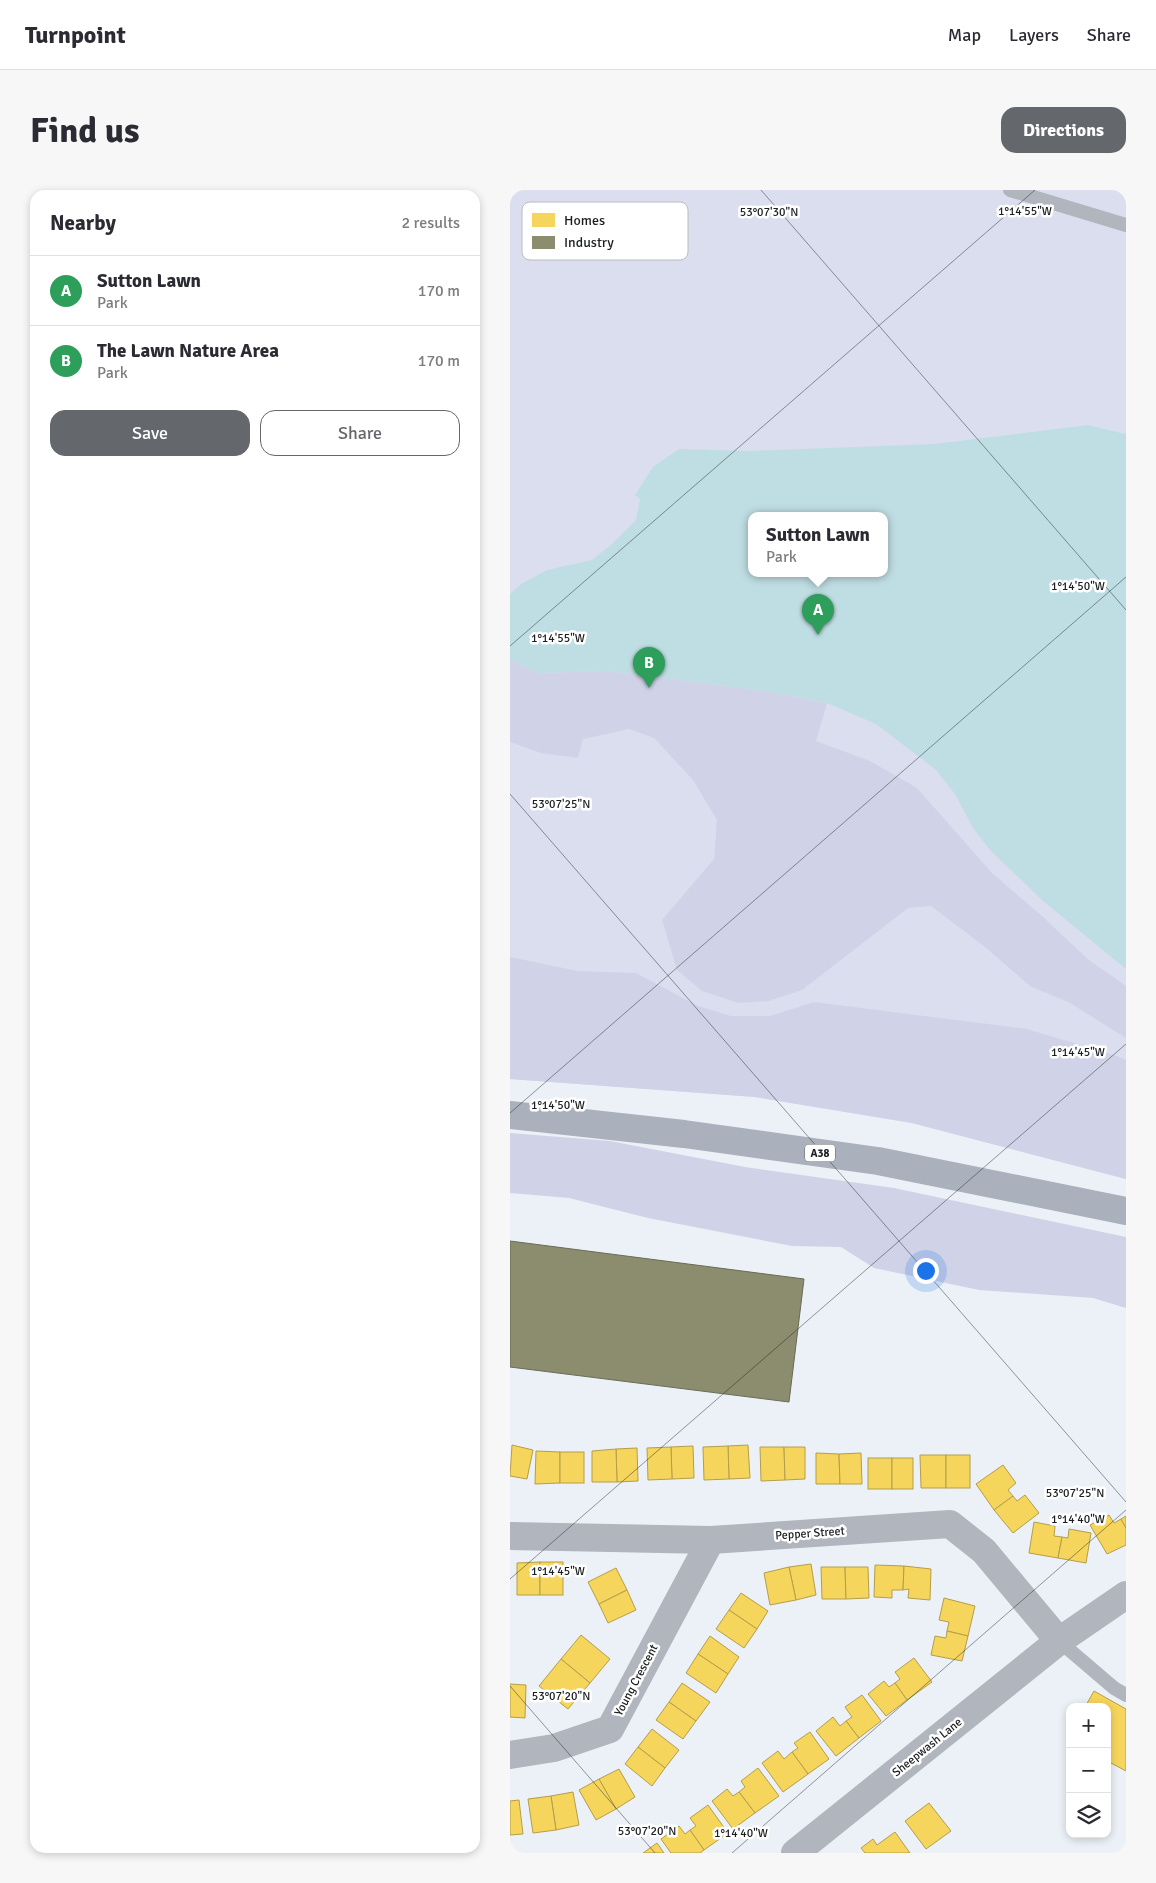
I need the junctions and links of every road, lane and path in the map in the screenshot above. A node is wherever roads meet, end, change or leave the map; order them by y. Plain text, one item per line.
1 (1010, 190) edge
2 (1126, 225) edge
3 (510, 1115) edge
4 (1126, 1211) edge
5 (510, 1536) edge
6 (711, 1540) junction
7 (1126, 1595) edge
8 (1059, 1641) junction
9 (1126, 1695) edge
10 (510, 1755) edge
11 (795, 1853) edge

1 - 2 lane
3 - 4 highway, A38
5 - 6 street, Pepper Street
6 - 8 street, Pepper Street
6 - 10 street, Young Crescent
7 - 8 street, Sheepwash Lane
8 - 9 lane
8 - 11 street, Sheepwash Lane

